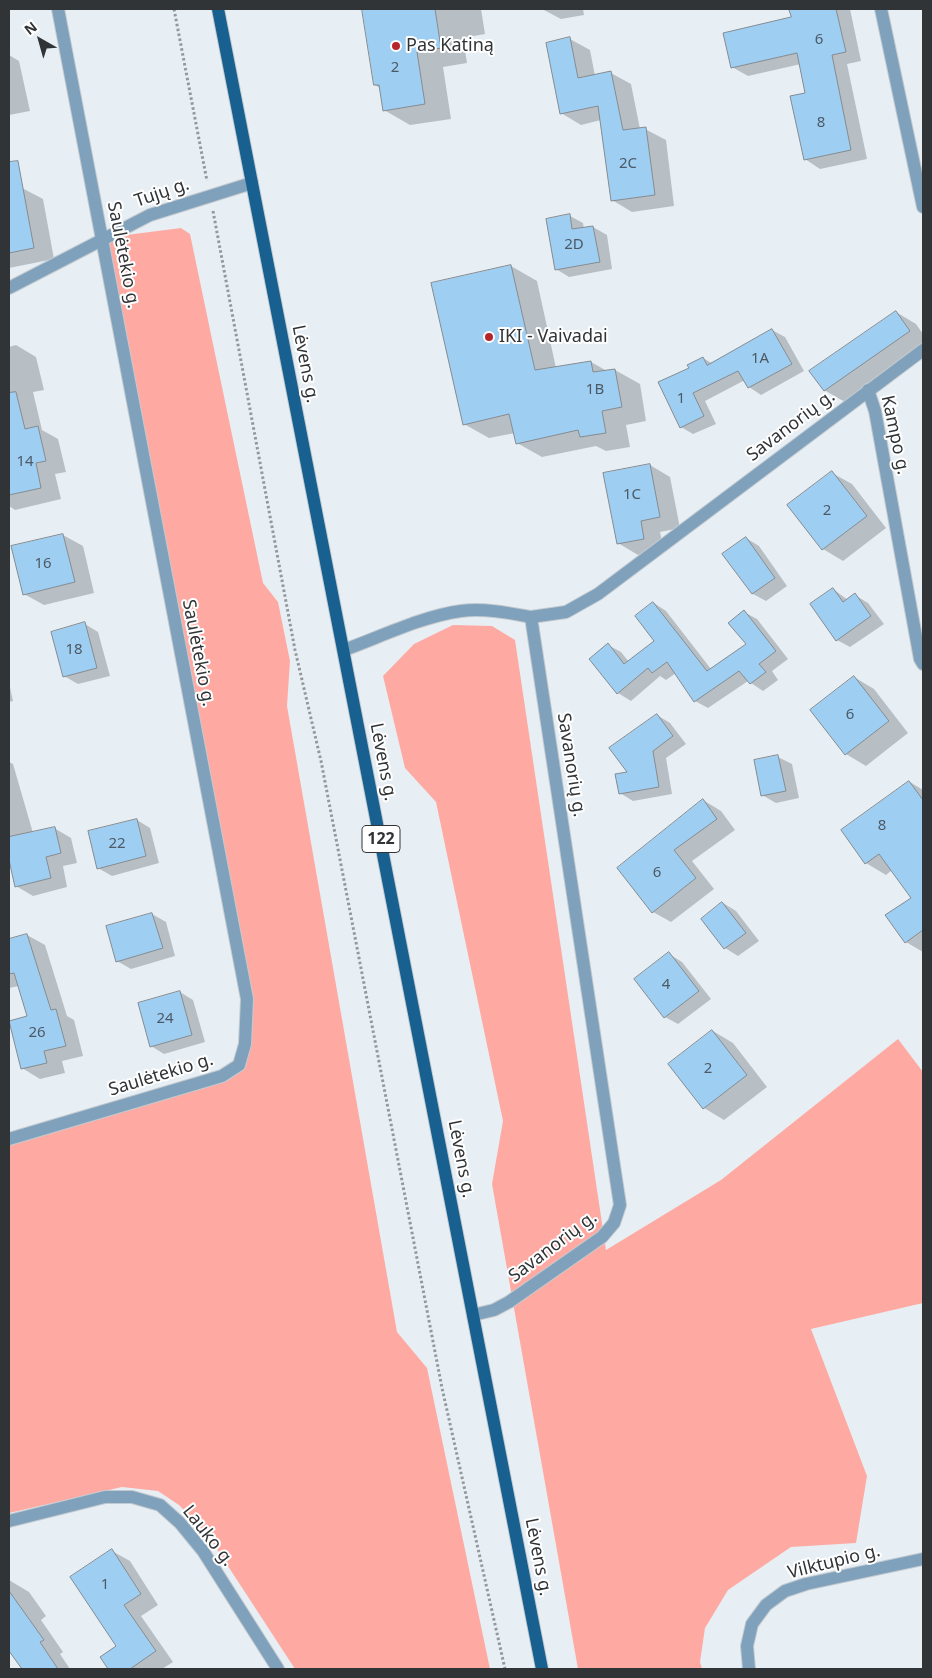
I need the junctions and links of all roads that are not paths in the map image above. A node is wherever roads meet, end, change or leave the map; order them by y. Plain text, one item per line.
1 (58, 9) edge
2 (218, 9) edge
3 (881, 9) edge
4 (252, 183) junction
5 (923, 207) edge
6 (103, 238) junction
7 (9, 288) edge
8 (923, 350) edge
9 (868, 390) junction
10 (531, 617) junction
11 (344, 650) junction
12 (923, 664) edge
13 (9, 1139) edge
14 (473, 1315) junction
15 (9, 1521) edge
16 (923, 1559) edge
17 (278, 1669) edge
18 (542, 1669) edge
19 (749, 1669) edge

1 - 6 street, Saulėtekio g.
2 - 4 main road, Lėvens g. / 122
3 - 5 street
4 - 6 street, Tujų g.
4 - 11 main road, Lėvens g. / 122
6 - 7 street, Tujų g.
6 - 13 street, Saulėtekio g.
8 - 9 street, Savanorių g.
9 - 10 street, Savanorių g.
9 - 12 street, Kampo g.
10 - 11 street
10 - 14 street, Savanorių g.
11 - 14 main road, Lėvens g. / 122
14 - 18 main road, Lėvens g. / 122
15 - 17 street, Lauko g.
16 - 19 street, Vilktupio g.

